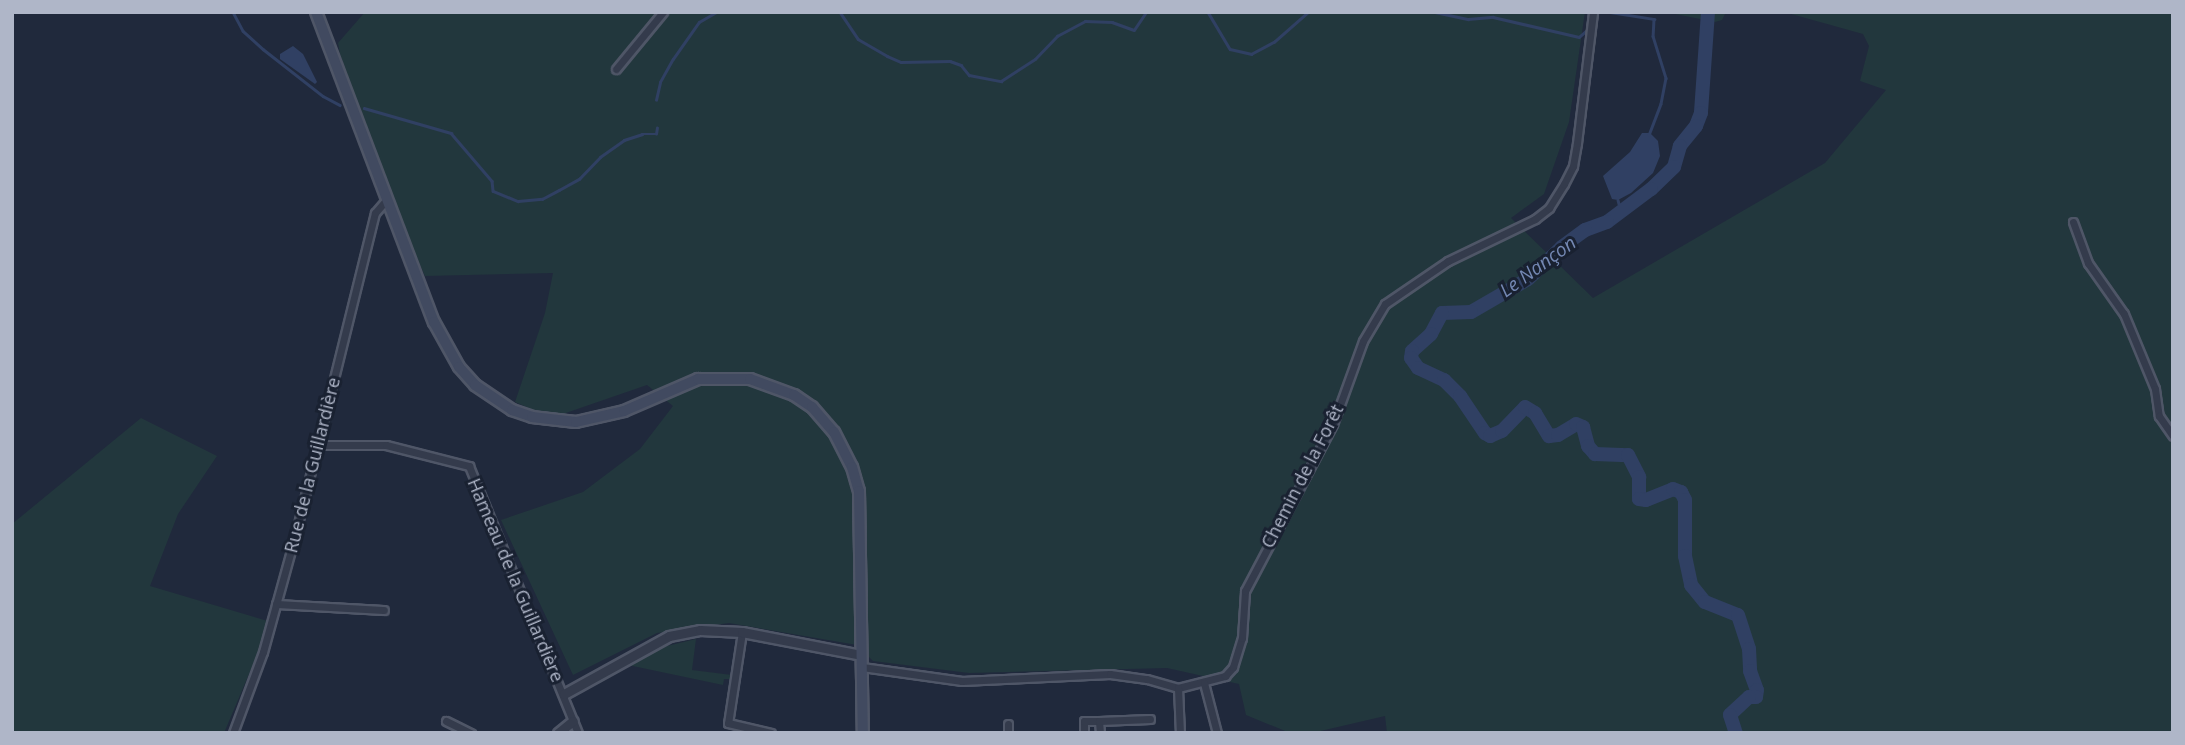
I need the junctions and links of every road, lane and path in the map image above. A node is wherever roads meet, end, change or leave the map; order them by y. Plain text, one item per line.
1 (316, 12) edge
2 (663, 12) edge
3 (1592, 12) edge
4 (616, 69) dead end
5 (387, 199) junction
6 (2073, 222) dead end
7 (2173, 436) edge
8 (316, 445) junction
9 (276, 604) junction
10 (384, 610) dead end
11 (742, 632) junction
12 (862, 661) junction
13 (1204, 683) junction
14 (1178, 688) junction
15 (564, 694) junction
16 (1150, 719) dead end
17 (446, 721) dead end
18 (573, 721) junction
19 (1099, 721) junction
20 (233, 733) edge
21 (471, 733) edge
22 (558, 733) edge
23 (578, 733) edge
24 (771, 733) edge
25 (863, 733) edge
26 (1084, 733) edge
27 (1100, 733) edge
28 (1181, 733) edge
29 (1217, 733) edge

1 - 5 main road
2 - 4 street
3 - 13 street, Chemin de la Forêt
5 - 8 street, Rue de la Guillardière
5 - 12 main road
6 - 7 street
8 - 9 street, Rue de la Guillardière
8 - 15 street, Hameau de la Guillardière
9 - 10 street
9 - 20 street, Rue de la Guillardière
11 - 12 street
11 - 15 street
11 - 24 street
12 - 14 street, Chemin de la Forêt
12 - 25 main road
13 - 14 street, Chemin de la Forêt
13 - 29 street
14 - 28 street
15 - 18 street, Hameau de la Guillardière
16 - 19 street
17 - 21 street
18 - 22 street
18 - 23 street, Hameau de la Guillardière
19 - 26 street
19 - 27 street

